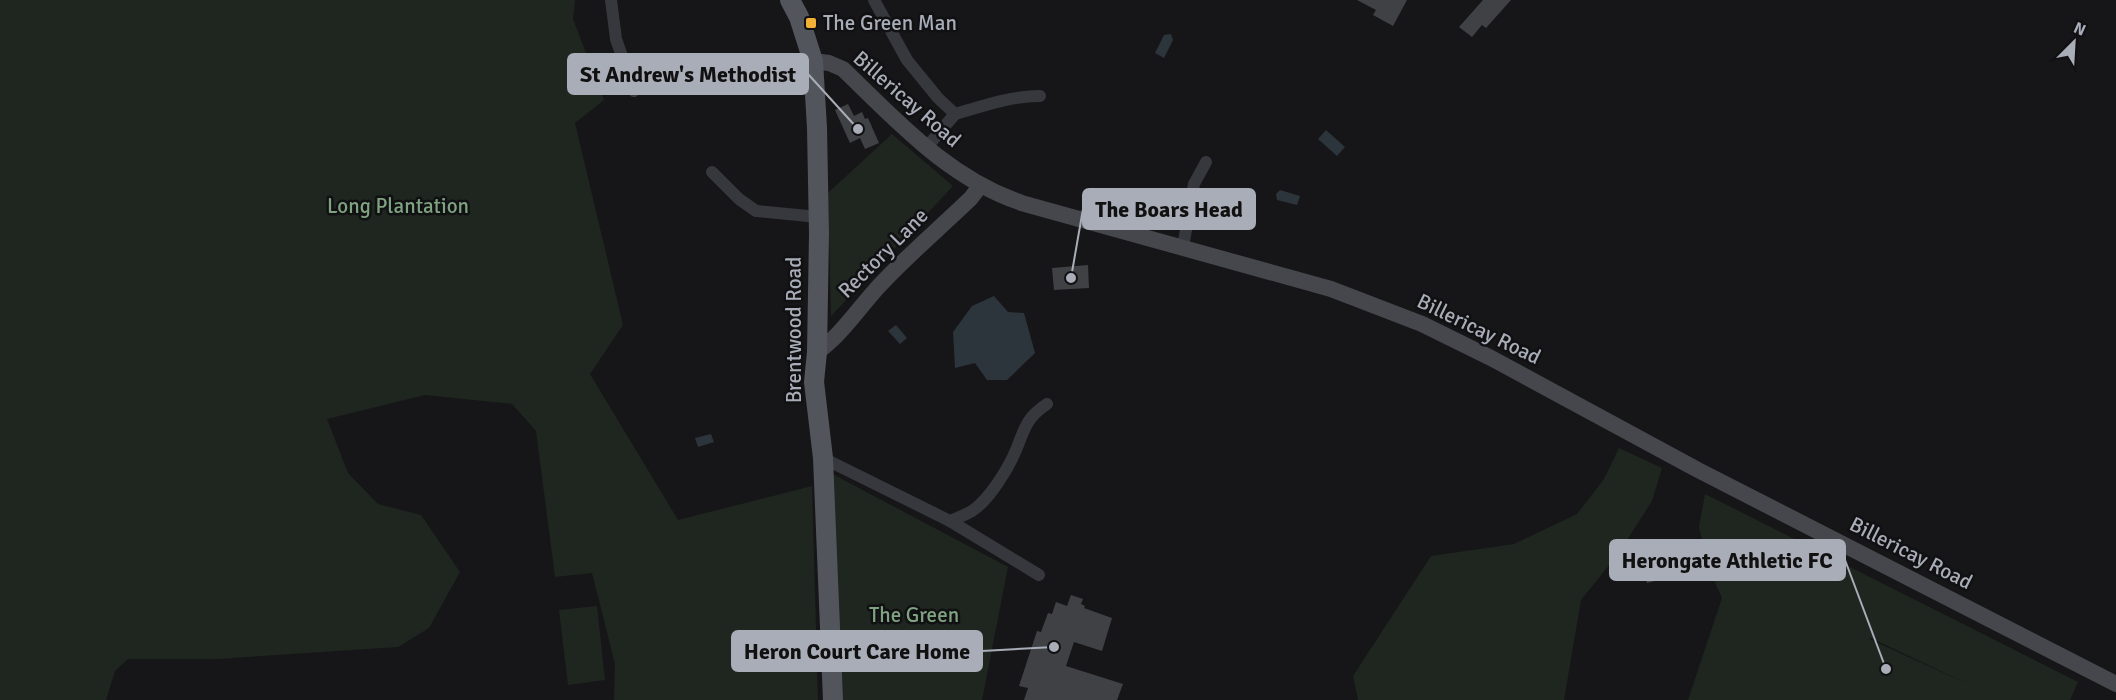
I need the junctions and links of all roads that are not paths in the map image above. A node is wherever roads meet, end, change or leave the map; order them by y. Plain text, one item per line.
1 (611, 0) edge
2 (874, 0) edge
3 (796, 6) edge
4 (813, 61) junction
5 (634, 91) dead end
6 (1040, 96) dead end
7 (955, 114) junction
8 (926, 148) junction
9 (1206, 162) dead end
10 (712, 172) dead end
11 (980, 186) junction
12 (818, 217) junction
13 (1183, 247) junction
14 (817, 352) junction
15 (1047, 404) dead end
16 (823, 458) junction
17 (950, 521) junction
18 (1039, 575) dead end
19 (2116, 684) edge
20 (833, 700) edge

1 - 5 street
2 - 7 street
3 - 4 main road, Brentwood Road
4 - 8 street, Billericay Road
4 - 12 main road, Brentwood Road
6 - 7 street
7 - 8 street
8 - 11 street, Billericay Road
9 - 13 street
10 - 12 street
11 - 13 street, Billericay Road
11 - 14 street, Rectory Lane
12 - 14 main road, Brentwood Road
13 - 19 street, Billericay Road
14 - 16 main road, Brentwood Road
15 - 17 street
16 - 17 street
16 - 20 main road, Brentwood Road
17 - 18 street

